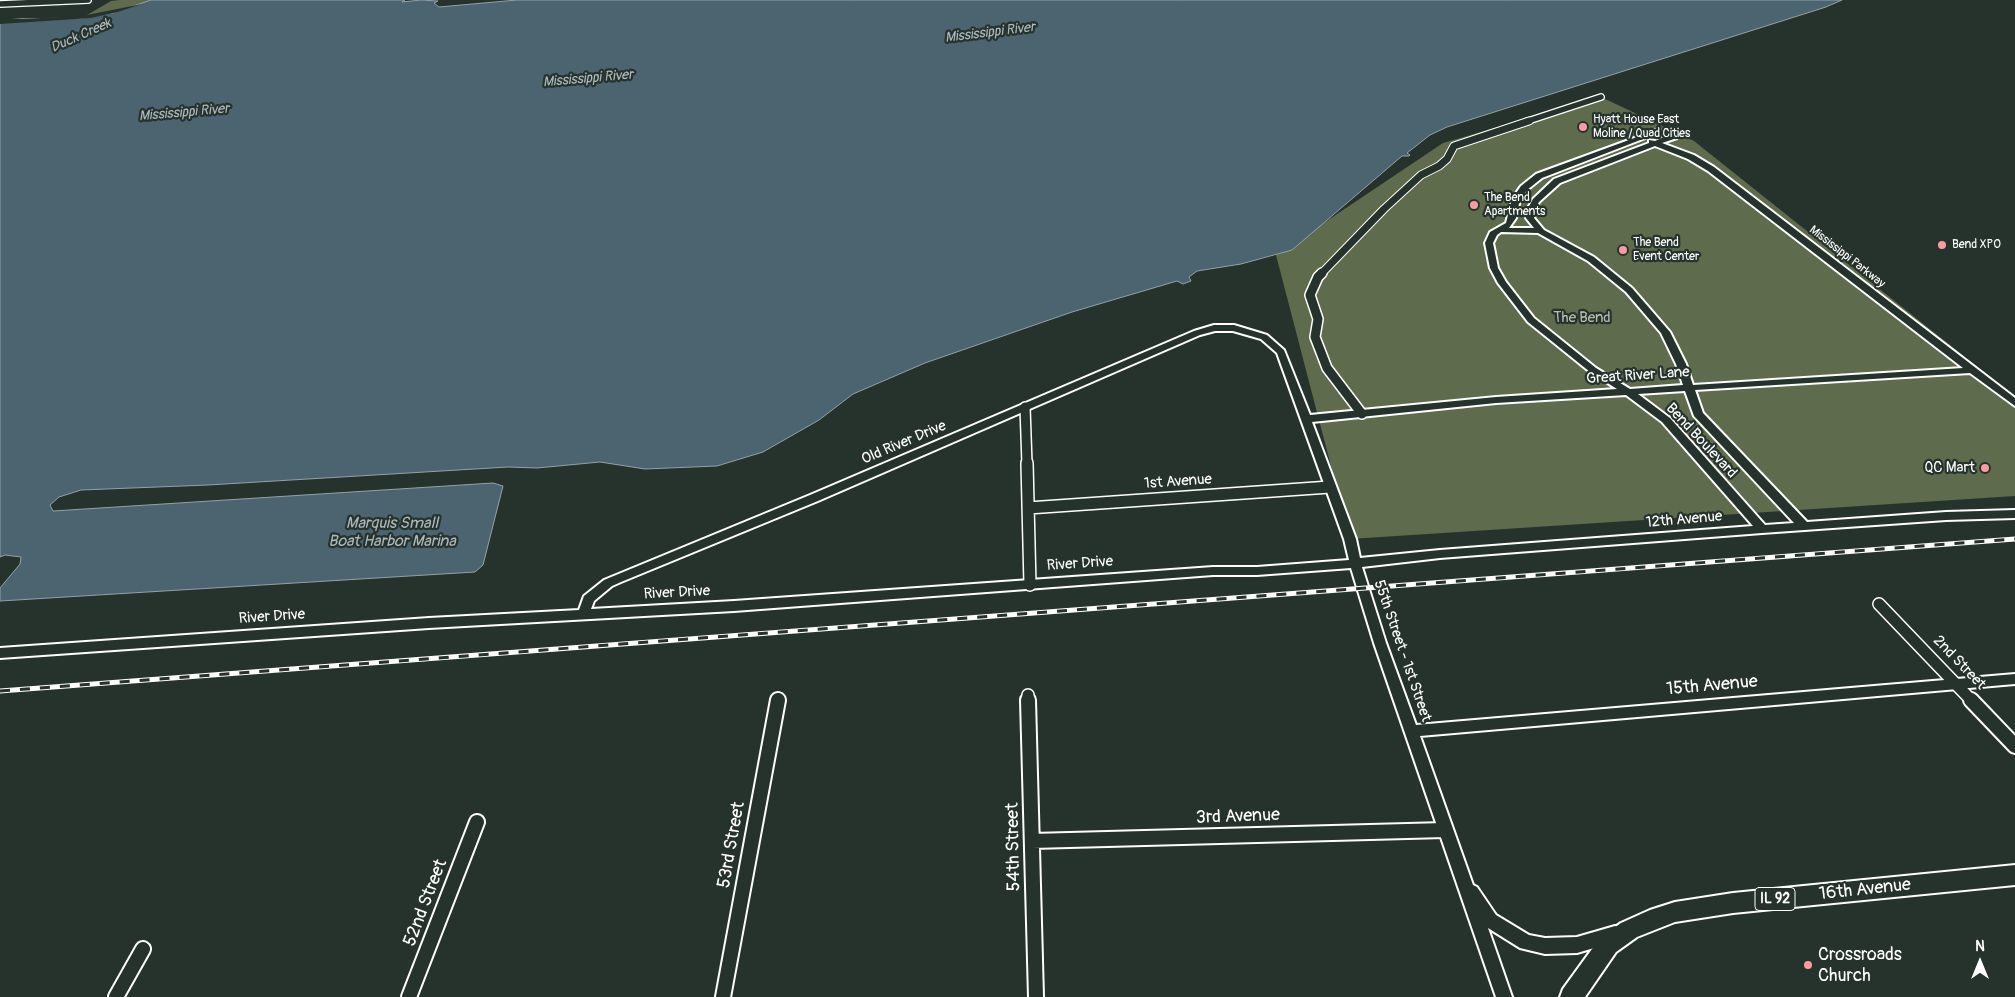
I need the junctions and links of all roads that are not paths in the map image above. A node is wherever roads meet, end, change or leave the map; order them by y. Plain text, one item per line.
1 (88, 0) edge
2 (0, 4) edge
3 (1601, 97) dead end
4 (1659, 131) dead end
5 (1674, 136) dead end
6 (1642, 138) junction
7 (1656, 144) junction
8 (1502, 230) junction
9 (1540, 231) junction
10 (1250, 332) joint
11 (1972, 370) junction
12 (1690, 388) junction
13 (1627, 391) junction
14 (2015, 403) edge
15 (1025, 407) junction
16 (1362, 414) junction
17 (1306, 419) junction
18 (1330, 487) junction
19 (1028, 508) junction
20 (2015, 514) edge
21 (1804, 526) junction
22 (1762, 529) junction
23 (1355, 562) junction
24 (1030, 585) junction
25 (1879, 604) dead end
26 (584, 613) junction
27 (0, 653) edge
28 (2015, 679) edge
29 (1957, 684) junction
30 (1028, 695) dead end
31 (778, 700) dead end
32 (1412, 731) junction
33 (2015, 746) edge
34 (477, 822) dead end
35 (1445, 830) junction
36 (1032, 841) junction
37 (2015, 875) edge
38 (1462, 878) junction
39 (1629, 930) junction
40 (143, 949) dead end
41 (116, 997) edge
42 (409, 997) edge
43 (723, 997) edge
44 (1036, 997) edge
45 (1504, 997) edge
46 (1571, 997) edge

1 - 2 street
3 - 16 street
4 - 6 street, Bend Boulevard
5 - 7 street
6 - 7 street, Mississippi Parkway
6 - 8 street, Bend Boulevard
7 - 9 street
7 - 11 street, Mississippi Parkway
8 - 9 street, Bend Boulevard
8 - 13 street, Bend Boulevard
9 - 12 street, Bend Boulevard
10 - 15 street, Old River Drive
10 - 17 street, 55th Street - 1st Street
11 - 12 street, Great River Lane
11 - 14 street, Mississippi Parkway
12 - 13 street, Great River Lane
12 - 21 street, Bend Boulevard
13 - 16 street, Great River Lane
13 - 22 street, Bend Boulevard
15 - 19 street
15 - 26 street, Old River Drive
16 - 17 street, Great River Lane
17 - 18 street, 55th Street - 1st Street
18 - 19 street, 1st Avenue
18 - 23 street, 55th Street - 1st Street
19 - 24 street
20 - 21 street, 12th Avenue
21 - 22 street, 12th Avenue
22 - 23 street, 12th Avenue
23 - 24 street, River Drive
23 - 32 street, 55th Street - 1st Street
24 - 26 street, River Drive
25 - 29 street, 2nd Street
26 - 27 street, River Drive
28 - 29 street, 15th Avenue
29 - 32 street, 15th Avenue
29 - 33 street, 2nd Street
30 - 36 street, 54th Street
31 - 43 street, 53rd Street
32 - 35 street, 55th Street - 1st Street
34 - 42 street, 52nd Street
35 - 36 street, 3rd Avenue
35 - 38 street, 55th Street - 1st Street
36 - 44 street, 54th Street
37 - 39 main road, 16th Avenue / IL 92
38 - 39 street
38 - 45 street, 55th Street - 1st Street
39 - 46 main road, 16th Avenue / IL 92
40 - 41 street

